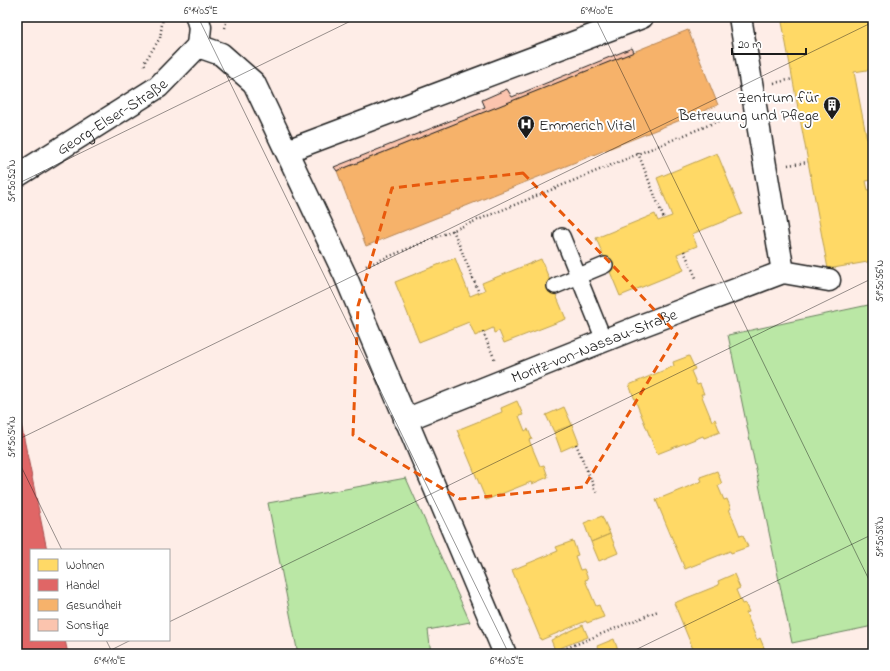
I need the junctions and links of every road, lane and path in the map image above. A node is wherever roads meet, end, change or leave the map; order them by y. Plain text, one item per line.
1 (197, 17) edge
2 (642, 17) edge
3 (740, 17) edge
4 (198, 46) junction
5 (756, 106) junction
6 (287, 151) junction
7 (638, 153) junction
8 (17, 176) edge
9 (664, 219) dead end
10 (453, 230) junction
11 (562, 236) dead end
12 (684, 251) dead end
13 (605, 265) dead end
14 (783, 272) junction
15 (345, 275) junction
16 (578, 276) junction
17 (829, 280) dead end
18 (555, 286) dead end
19 (479, 293) dead end
20 (705, 301) junction
21 (483, 332) dead end
22 (604, 340) junction
23 (503, 380) junction
24 (405, 420) junction
25 (576, 444) dead end
26 (598, 494) dead end
27 (658, 611) dead end
28 (505, 654) edge
29 (552, 654) edge

1 - 4 street
2 - 6 street
3 - 5 street
4 - 6 street
4 - 8 street, Georg-Elser-Straße
5 - 7 path
5 - 14 street
6 - 15 street
7 - 9 path
7 - 10 path
10 - 15 path
10 - 19 path
11 - 16 lane
12 - 20 path
13 - 16 lane
14 - 17 street
14 - 20 street, Moritz-von-Nassau-Straße
15 - 24 street
16 - 18 lane
16 - 22 lane
20 - 22 street, Moritz-von-Nassau-Straße
21 - 23 path
22 - 23 street, Moritz-von-Nassau-Straße
23 - 24 street, Moritz-von-Nassau-Straße
24 - 28 street
25 - 26 path
27 - 29 path

